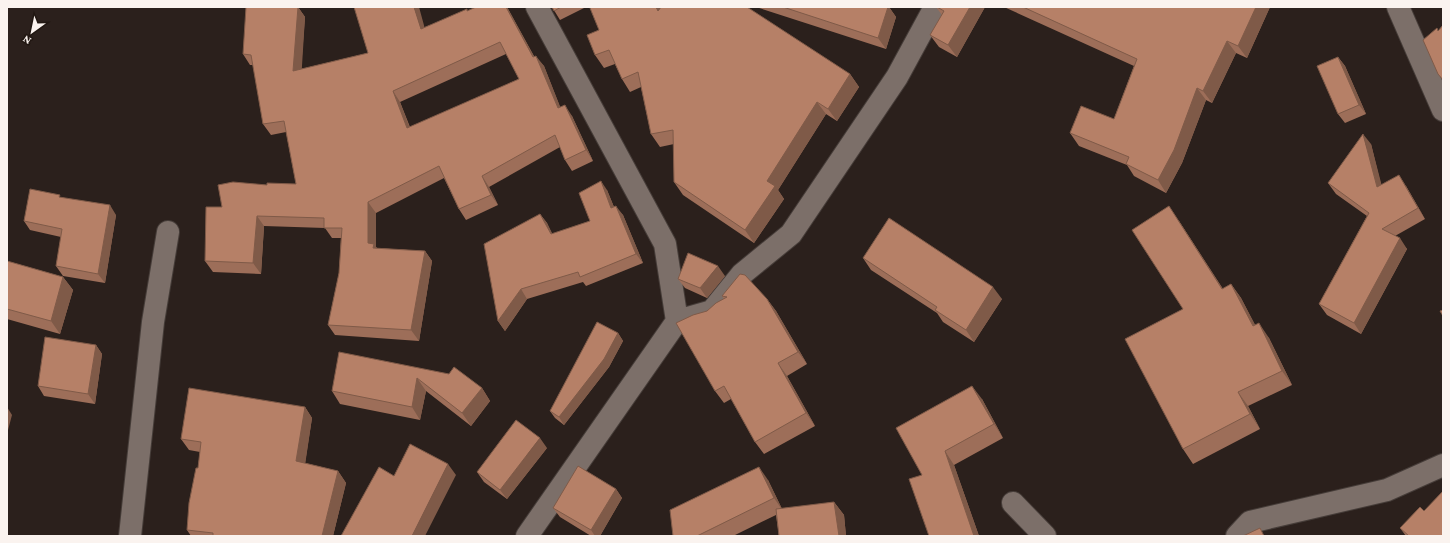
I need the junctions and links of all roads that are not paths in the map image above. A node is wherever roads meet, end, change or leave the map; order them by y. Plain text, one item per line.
1 (537, 7) edge
2 (935, 7) edge
3 (1398, 7) edge
4 (1443, 110) edge
5 (168, 232) dead end
6 (677, 321) junction
7 (1443, 465) edge
8 (1013, 503) dead end
9 (130, 536) edge
10 (527, 536) edge
11 (1045, 536) edge
12 (1237, 536) edge

1 - 6 street
2 - 6 street
3 - 4 street
5 - 9 street
6 - 10 street
7 - 12 street
8 - 11 street

